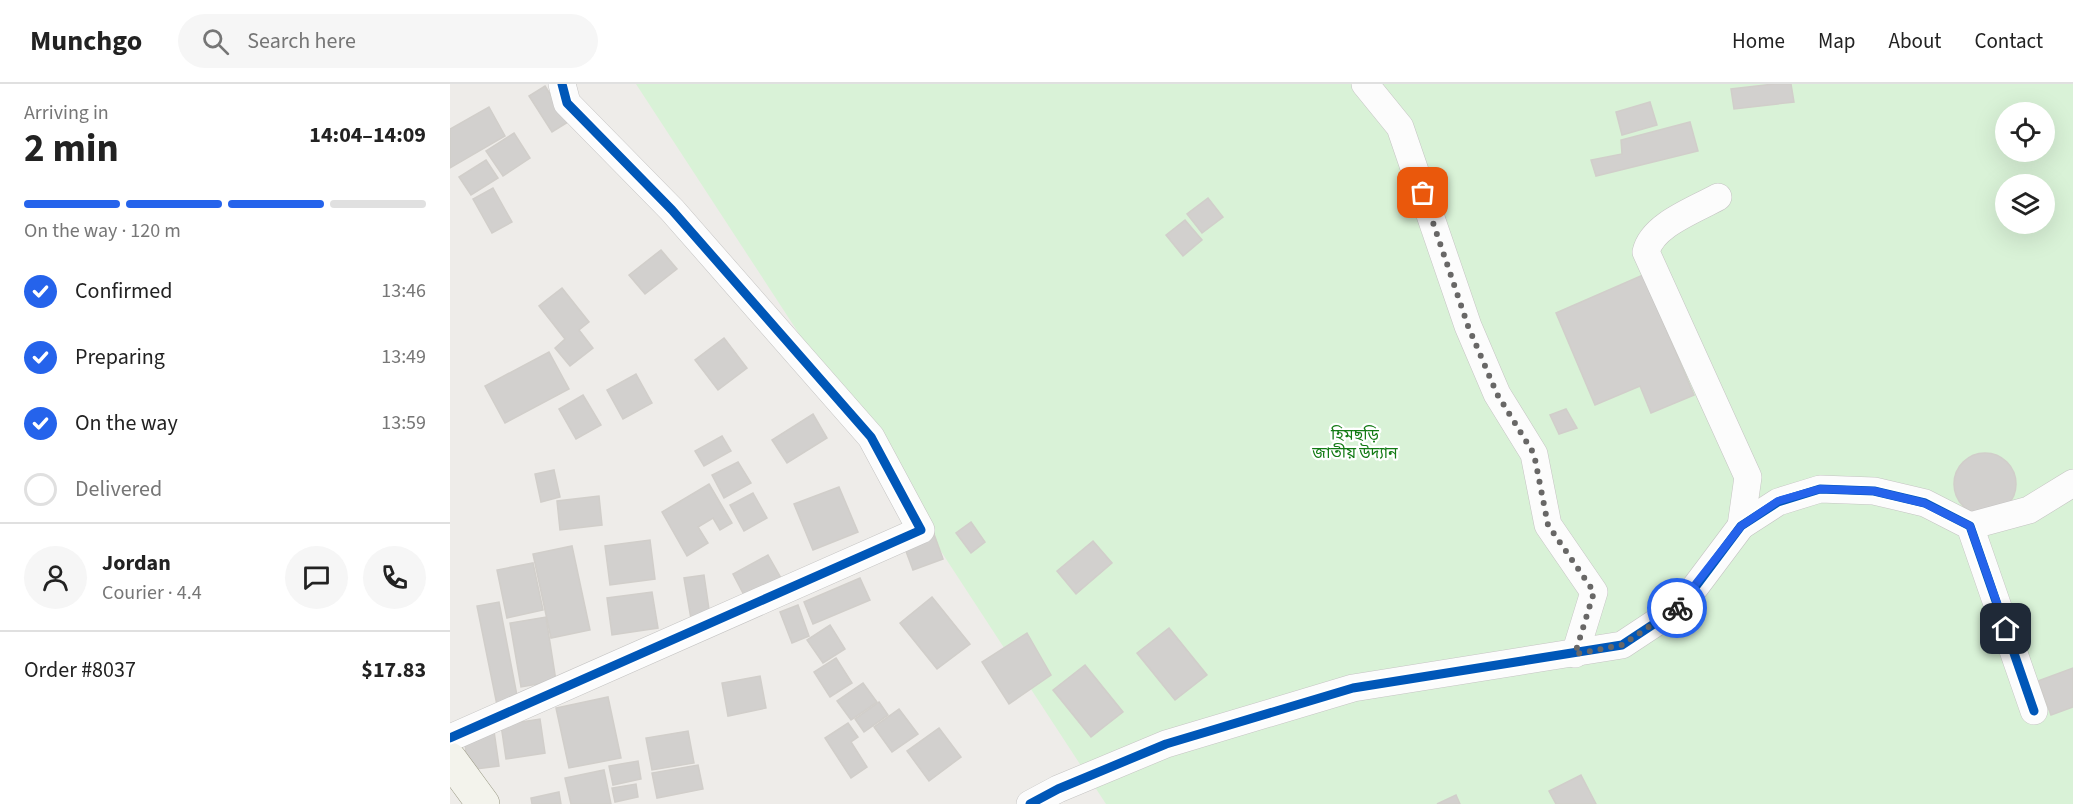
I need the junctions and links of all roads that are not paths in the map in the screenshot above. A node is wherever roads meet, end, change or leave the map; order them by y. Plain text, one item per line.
1 (562, 84) edge
2 (1365, 84) edge
3 (1718, 197) dead end
4 (2073, 483) edge
5 (1741, 526) junction
6 (1970, 526) junction
7 (1575, 654) junction
8 (2034, 711) dead end
9 (450, 738) edge
10 (450, 759) edge
11 (483, 804) edge
12 (1030, 804) edge

1 - 9 street
2 - 7 street
3 - 5 street
4 - 6 street
5 - 6 street
5 - 7 street
6 - 8 street
7 - 12 street
10 - 11 main road

